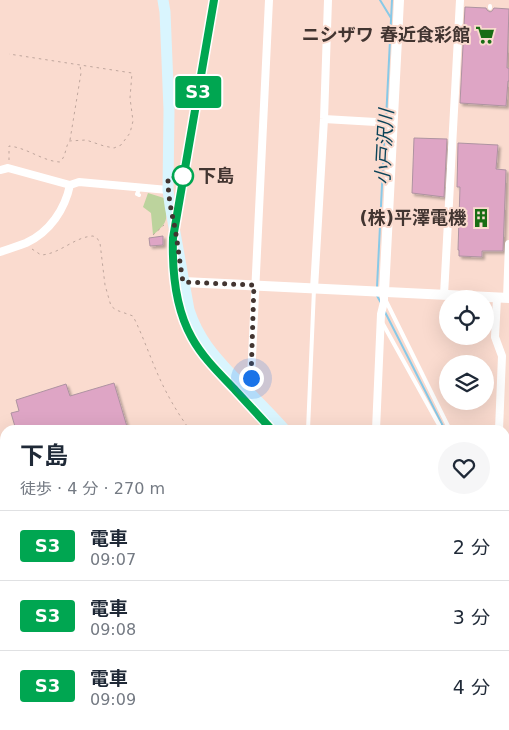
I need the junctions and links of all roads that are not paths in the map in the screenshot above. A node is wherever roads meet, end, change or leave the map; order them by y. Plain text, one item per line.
1 (163, 0) edge
2 (268, 0) edge
3 (328, 0) edge
4 (399, 0) edge
5 (460, 0) edge
6 (324, 119) junction
7 (391, 122) junction
8 (4, 169) edge
9 (70, 185) junction
10 (168, 190) junction
11 (509, 244) edge
12 (0, 252) edge
13 (183, 282) junction
14 (254, 285) junction
15 (314, 289) junction
16 (444, 290) edge
17 (381, 294) junction
18 (439, 295) edge
19 (504, 298) edge
20 (381, 318) junction
21 (251, 378) dead end
22 (280, 425) edge
23 (308, 425) edge
24 (376, 425) edge
25 (439, 425) edge
26 (447, 425) edge
27 (499, 425) edge

1 - 10 main road
2 - 14 street
3 - 6 street
4 - 7 street
5 - 16 street
6 - 7 street
6 - 15 street
7 - 17 street
8 - 9 street
9 - 10 street
9 - 12 street
10 - 13 main road
11 - 19 street
13 - 14 street
13 - 22 main road
14 - 15 street
14 - 21 street
15 - 17 street
15 - 23 lane
17 - 18 street
17 - 20 street
17 - 26 lane
19 - 27 street
20 - 24 street
20 - 25 lane

